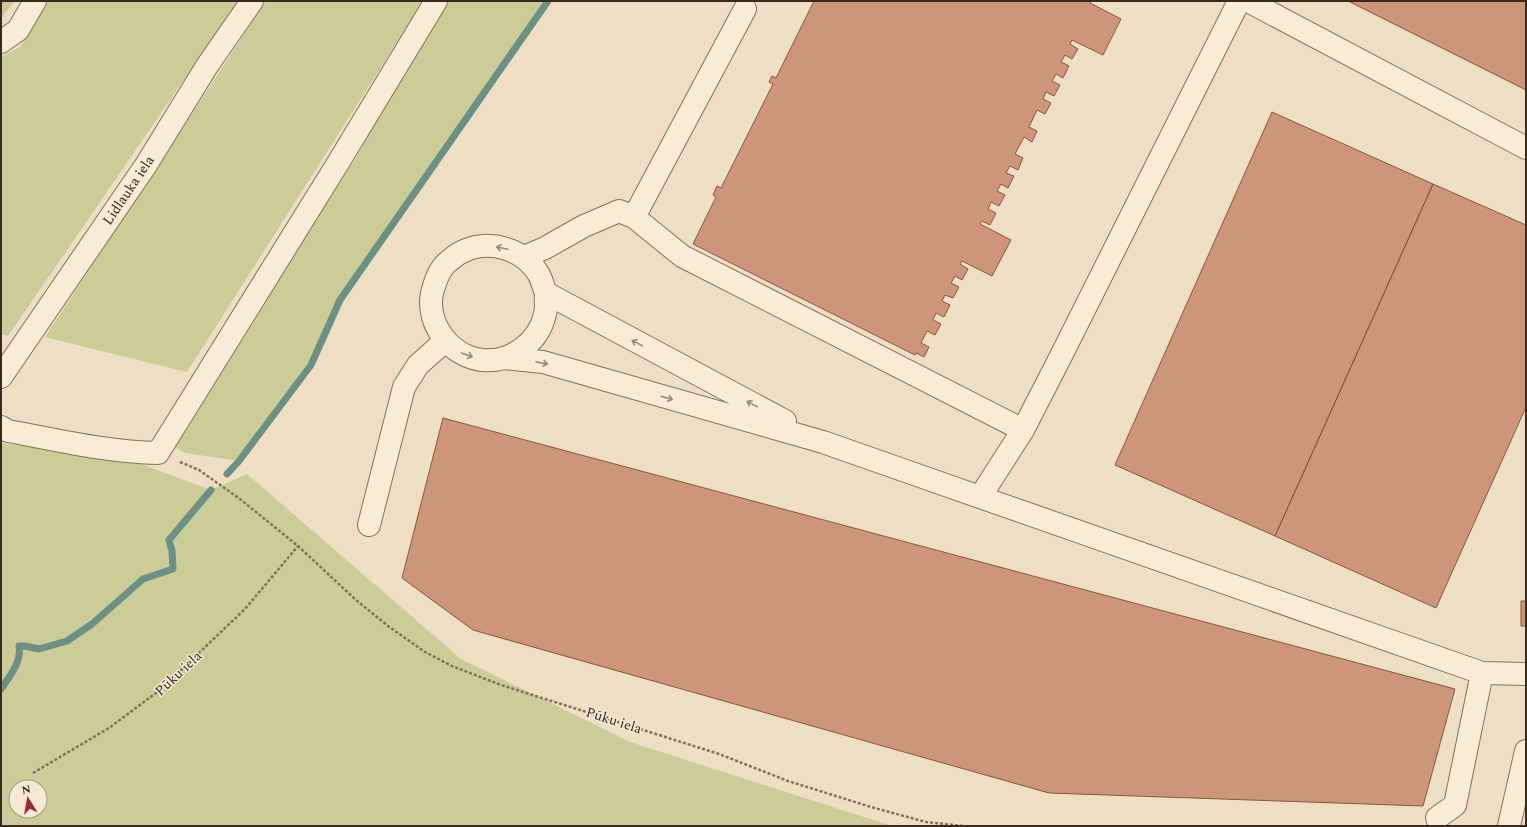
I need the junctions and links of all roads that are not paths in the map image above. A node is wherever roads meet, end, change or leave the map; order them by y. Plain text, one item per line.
1 (35, 1) edge
2 (252, 1) edge
3 (436, 1) edge
4 (1239, 1) edge
5 (1248, 1) edge
6 (745, 9) dead end
7 (1, 42) edge
8 (1526, 148) edge
9 (634, 217) junction
10 (524, 257) junction
11 (546, 293) junction
12 (445, 341) junction
13 (504, 358) junction
14 (1, 377) edge
15 (1, 427) edge
16 (1023, 430) junction
17 (824, 442) junction
18 (980, 497) junction
19 (369, 525) dead end
20 (1482, 673) junction
21 (1526, 674) edge
22 (1526, 752) edge
23 (1437, 818) dead end
24 (1509, 826) edge

1 - 7 street
2 - 14 street, Lidlauka iela
3 - 15 street
4 - 16 street
5 - 8 street
6 - 9 street
9 - 10 street
9 - 16 street
10 - 11 street
10 -> 12 street
11 - 13 street
17 -> 11 street
12 -> 13 street
12 - 19 street
13 -> 17 street
16 - 18 street
17 - 18 street
18 - 20 street
20 - 21 street
20 - 23 street
22 - 24 street

